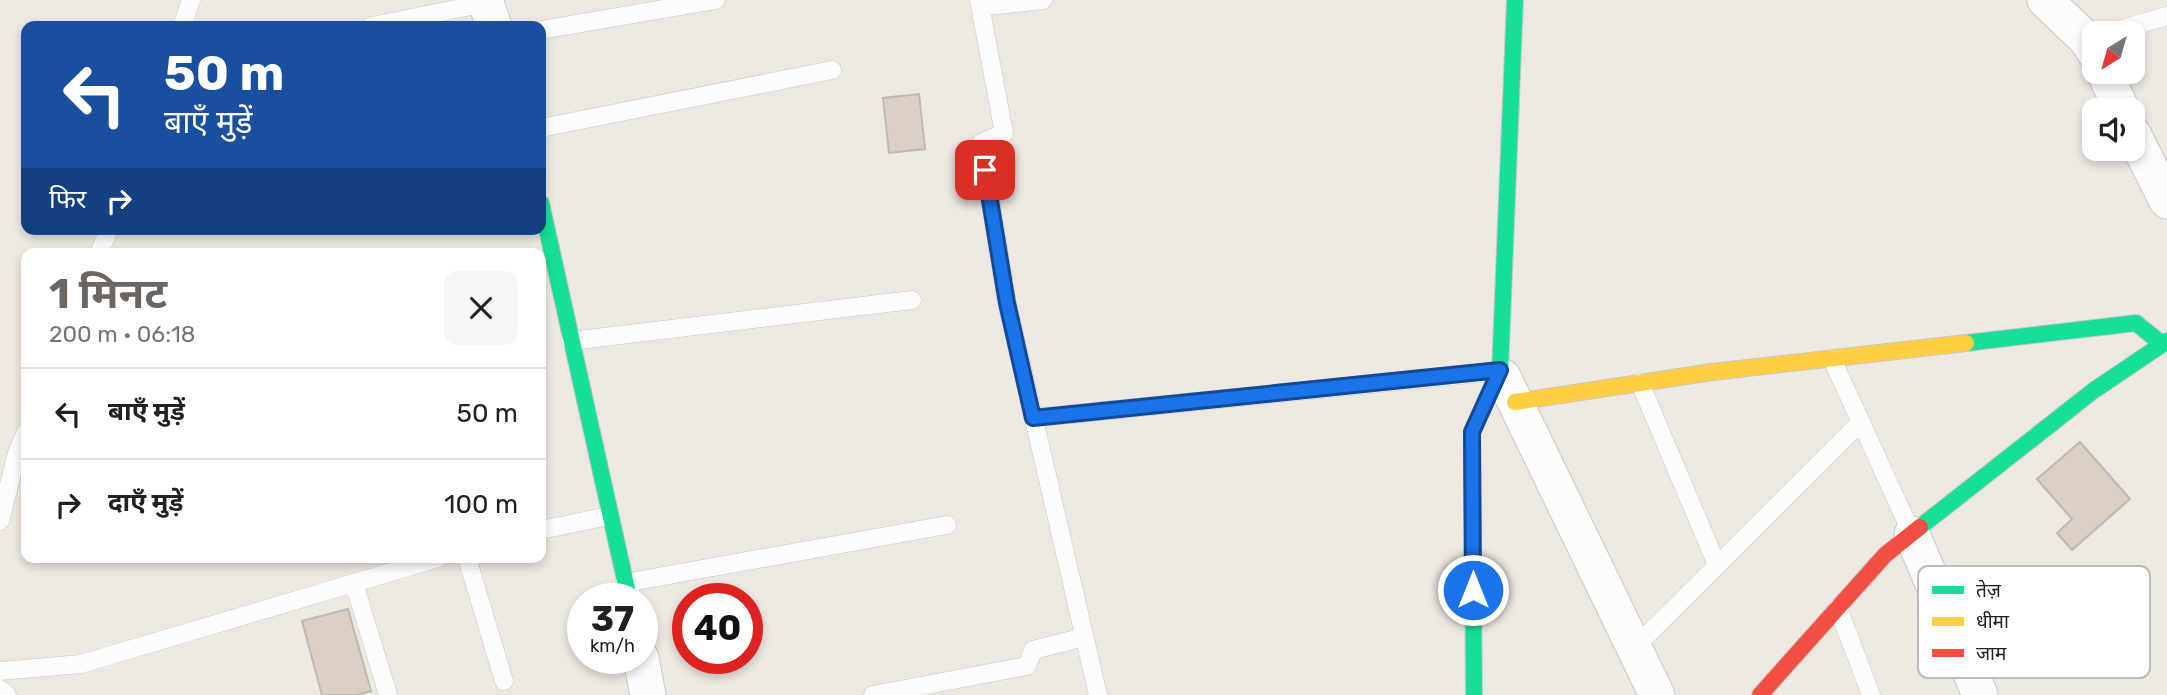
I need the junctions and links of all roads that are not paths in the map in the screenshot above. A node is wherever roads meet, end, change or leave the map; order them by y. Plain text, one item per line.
1 (191, 0) edge
2 (716, 0) edge
3 (1043, 0) edge
4 (1515, 0) edge
5 (2045, 0) edge
6 (980, 3) edge
7 (489, 10) edge
8 (2167, 16) edge
9 (184, 21) edge
10 (409, 21) edge
11 (2146, 23) edge
12 (546, 29) edge
13 (2082, 30) edge
14 (832, 70) dead end
15 (546, 127) edge
16 (2145, 158) edge
17 (2167, 201) edge
18 (546, 226) edge
19 (912, 300) dead end
20 (571, 341) junction
21 (2164, 343) edge
22 (1832, 359) junction
23 (1500, 370) junction
24 (1640, 383) junction
25 (1515, 402) junction
26 (1033, 418) junction
27 (1861, 422) junction
28 (21, 445) edge
29 (609, 516) junction
30 (0, 521) edge
31 (947, 525) dead end
32 (546, 529) edge
33 (1912, 534) junction
34 (421, 563) edge
35 (469, 563) edge
36 (1717, 565) junction
37 (1926, 566) edge
38 (354, 583) junction
39 (625, 583) edge
40 (658, 585) edge
41 (1838, 608) junction
42 (1084, 638) junction
43 (1634, 648) junction
44 (0, 671) edge
45 (644, 674) edge
46 (1973, 678) edge
47 (504, 681) dead end
48 (0, 689) edge
49 (1768, 691) edge
50 (6, 695) edge
51 (388, 695) edge
52 (648, 695) edge
53 (873, 695) edge
54 (1098, 695) edge
55 (1474, 695) edge
56 (1657, 695) edge
57 (1871, 695) edge
58 (1980, 695) edge

1 - 9 lane
2 - 12 lane
3 - 6 lane
4 - 23 street
5 - 13 street
6 - 26 lane
7 - 10 lane
8 - 11 lane
14 - 15 lane
16 - 17 street
18 - 20 street
19 - 20 lane
20 - 29 street
21 - 22 street
21 - 33 street
22 - 24 street
22 - 27 lane
23 - 25 street
23 - 26 lane
23 - 55 street
24 - 25 street
24 - 36 lane
25 - 43 street
26 - 42 lane
27 - 33 lane
27 - 36 lane
28 - 30 lane
29 - 32 lane
29 - 39 street
31 - 40 lane
33 - 37 street
33 - 41 street
34 - 38 lane
35 - 47 lane
36 - 43 lane
38 - 44 lane
38 - 51 lane
41 - 49 street
41 - 57 lane
42 - 53 lane
42 - 54 lane
43 - 56 street
45 - 52 street
46 - 58 street
48 - 50 lane

